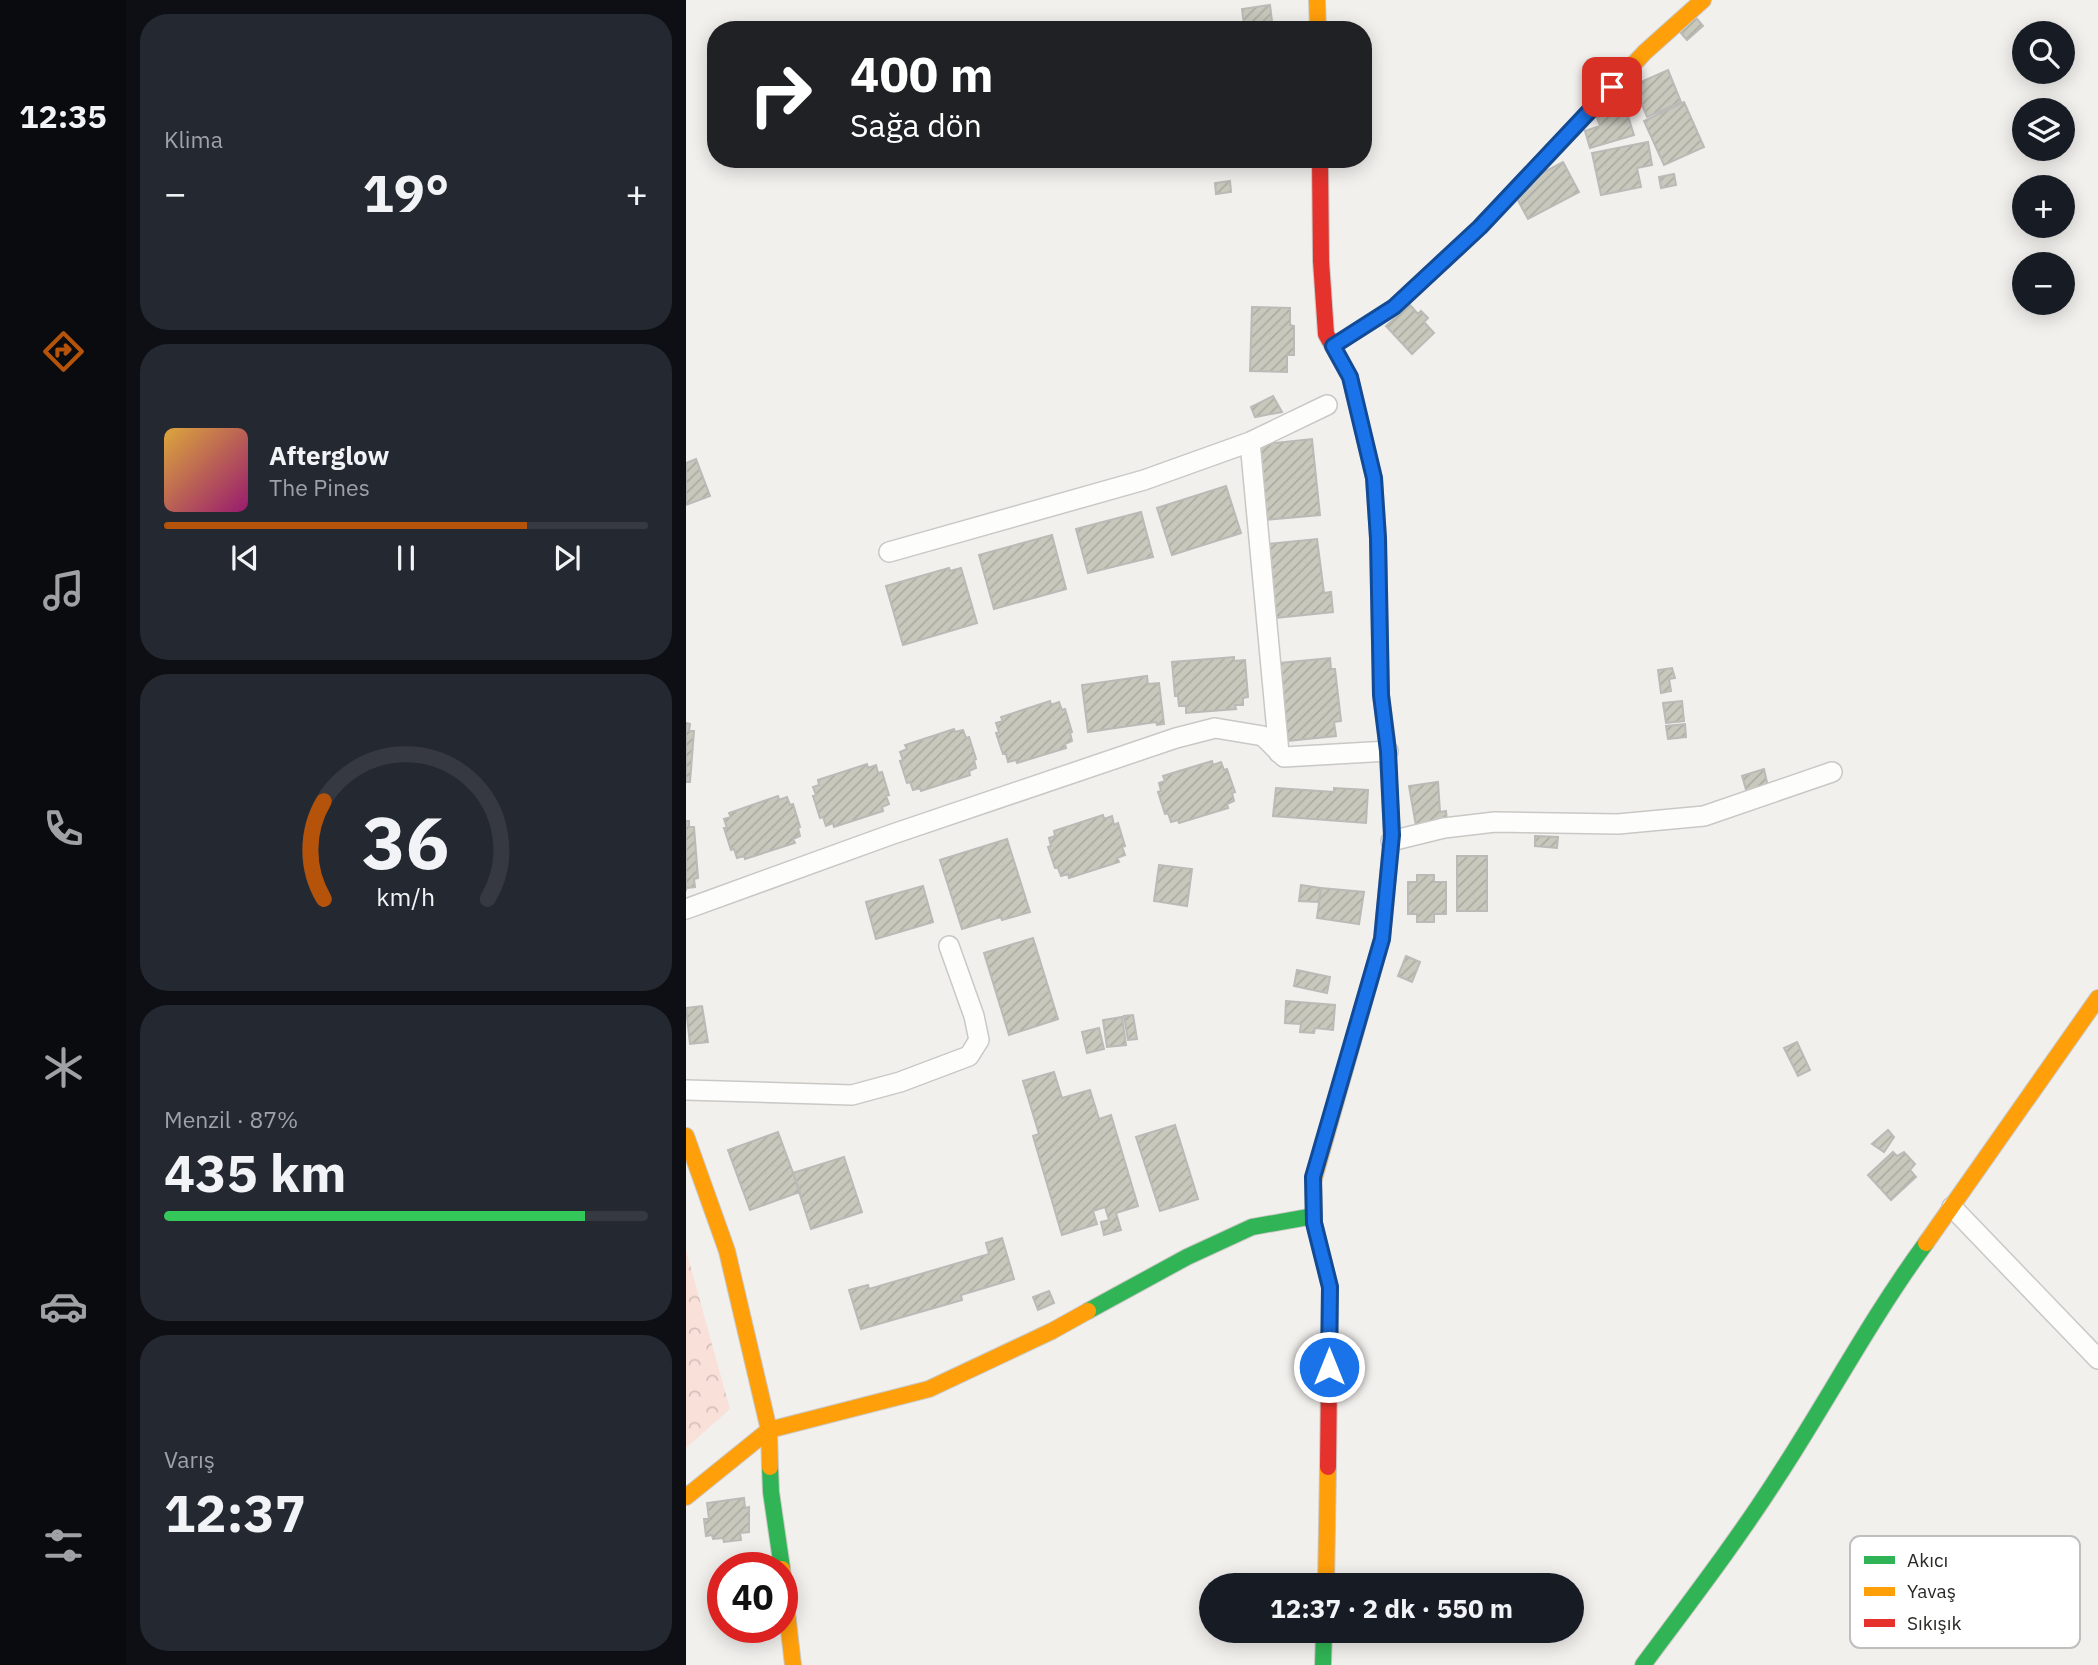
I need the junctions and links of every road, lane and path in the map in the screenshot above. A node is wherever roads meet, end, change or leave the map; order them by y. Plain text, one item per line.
1 (1317, 0) edge
2 (1703, 0) edge
3 (1318, 21) edge
4 (1320, 168) edge
5 (1333, 346) junction
6 (1327, 405) dead end
7 (1250, 442) junction
8 (889, 552) dead end
9 (1388, 751) junction
10 (1279, 753) junction
11 (1832, 772) dead end
12 (1391, 841) junction
13 (686, 909) edge
14 (949, 946) dead end
15 (2098, 998) edge
16 (686, 1090) edge
17 (686, 1136) edge
18 (1952, 1207) junction
19 (1314, 1216) junction
20 (2098, 1359) edge
21 (769, 1430) junction
22 (686, 1497) edge
23 (780, 1552) edge
24 (1326, 1573) edge
25 (790, 1643) edge
26 (1324, 1643) edge
27 (793, 1665) edge
28 (1323, 1665) edge
29 (1643, 1665) edge

1 - 3 street
2 - 5 street
4 - 5 street
5 - 9 street
6 - 7 street
7 - 8 street
7 - 10 street
9 - 10 street
9 - 12 street
10 - 13 street
11 - 12 street
12 - 19 street
14 - 16 street
15 - 18 street
17 - 21 street
18 - 20 street
18 - 29 street
19 - 21 street
19 - 24 street
21 - 22 street
21 - 23 street
25 - 27 street
26 - 28 street

